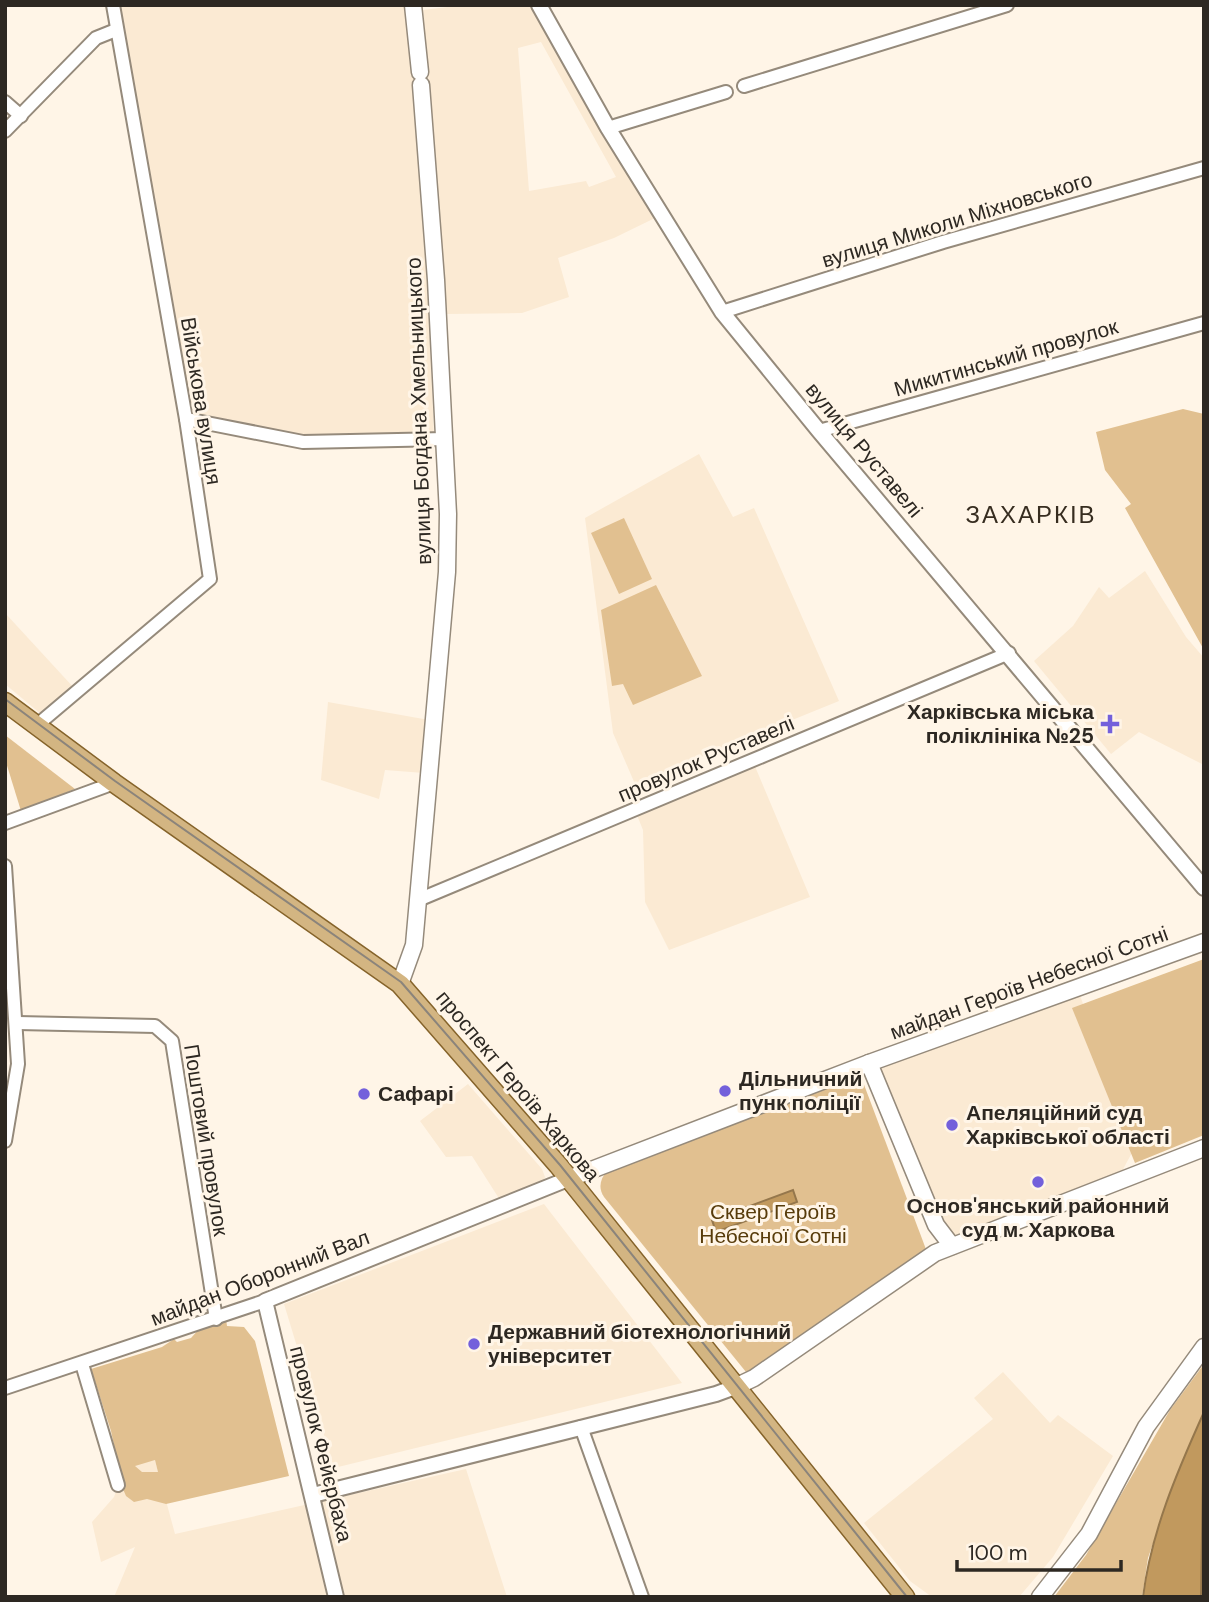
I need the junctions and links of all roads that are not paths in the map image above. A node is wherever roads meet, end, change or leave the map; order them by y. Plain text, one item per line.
1 (113, 5) edge
2 (413, 5) edge
3 (539, 5) edge
4 (1007, 5) edge
5 (116, 30) junction
6 (744, 86) dead end
7 (726, 92) dead end
8 (5, 102) edge
9 (21, 116) junction
10 (608, 128) junction
11 (5, 131) edge
12 (1204, 169) edge
13 (722, 312) junction
14 (1204, 323) edge
15 (186, 419) junction
16 (819, 431) junction
17 (445, 439) junction
18 (1009, 653) junction
19 (5, 702) edge
20 (36, 726) junction
21 (114, 783) junction
22 (5, 823) edge
23 (5, 866) edge
24 (1204, 888) edge
25 (418, 900) junction
26 (1204, 942) edge
27 (8, 944) edge
28 (400, 984) junction
29 (18, 1023) junction
30 (869, 1063) junction
31 (5, 1141) edge
32 (1204, 1148) edge
33 (569, 1179) junction
34 (952, 1246) junction
35 (265, 1301) junction
36 (216, 1319) junction
37 (1204, 1347) edge
38 (82, 1364) junction
39 (735, 1387) junction
40 (5, 1388) edge
41 (581, 1427) junction
42 (118, 1485) dead end
43 (313, 1495) junction
44 (336, 1597) edge
45 (642, 1597) edge
46 (905, 1597) edge
47 (1040, 1597) edge

1 - 5 street, Військова вулиця
2 - 17 main road, вулиця Богдана Хмельницького
3 - 10 street, вулиця Руставелі
4 - 6 street
5 - 9 street
5 - 15 street, Військова вулиця
7 - 10 street
8 - 9 street
9 - 11 street
10 - 13 street, вулиця Руставелі
12 - 13 street, вулиця Миколи Міхновського
13 - 16 street, вулиця Руставелі
14 - 16 street, Микитинський провулок
15 - 17 street
15 - 20 street, Військова вулиця
16 - 18 street, вулиця Руставелі
17 - 25 main road, вулиця Богдана Хмельницького
18 - 24 street, вулиця Руставелі
18 - 25 street, провулок Руставелі
19 - 20 main road, проспект Героїв Харкова
20 - 21 main road, проспект Героїв Харкова
21 - 22 street
21 - 28 main road, проспект Героїв Харкова
23 - 27 street
25 - 28 main road, вулиця Богдана Хмельницького
26 - 30 main road, майдан Героїв Небесної Сотні
27 - 29 street
28 - 33 main road, проспект Героїв Харкова
29 - 31 street
29 - 36 street, Поштовий провулок
30 - 33 main road, майдан Героїв Небесної Сотні
30 - 34 main road, майдан Героїв Небесної Сотні
32 - 34 main road
33 - 35 street, майдан Оборонний Вал
33 - 39 main road, проспект Героїв Харкова
34 - 39 main road
35 - 36 street, майдан Оборонний Вал
35 - 43 street, провулок Фейєрбаха
36 - 38 street, майдан Оборонний Вал
37 - 47 main road
38 - 40 street, майдан Оборонний Вал
38 - 42 street
39 - 41 street
39 - 46 main road, проспект Героїв Харкова
41 - 43 street
41 - 45 street
43 - 44 street, провулок Фейєрбаха

